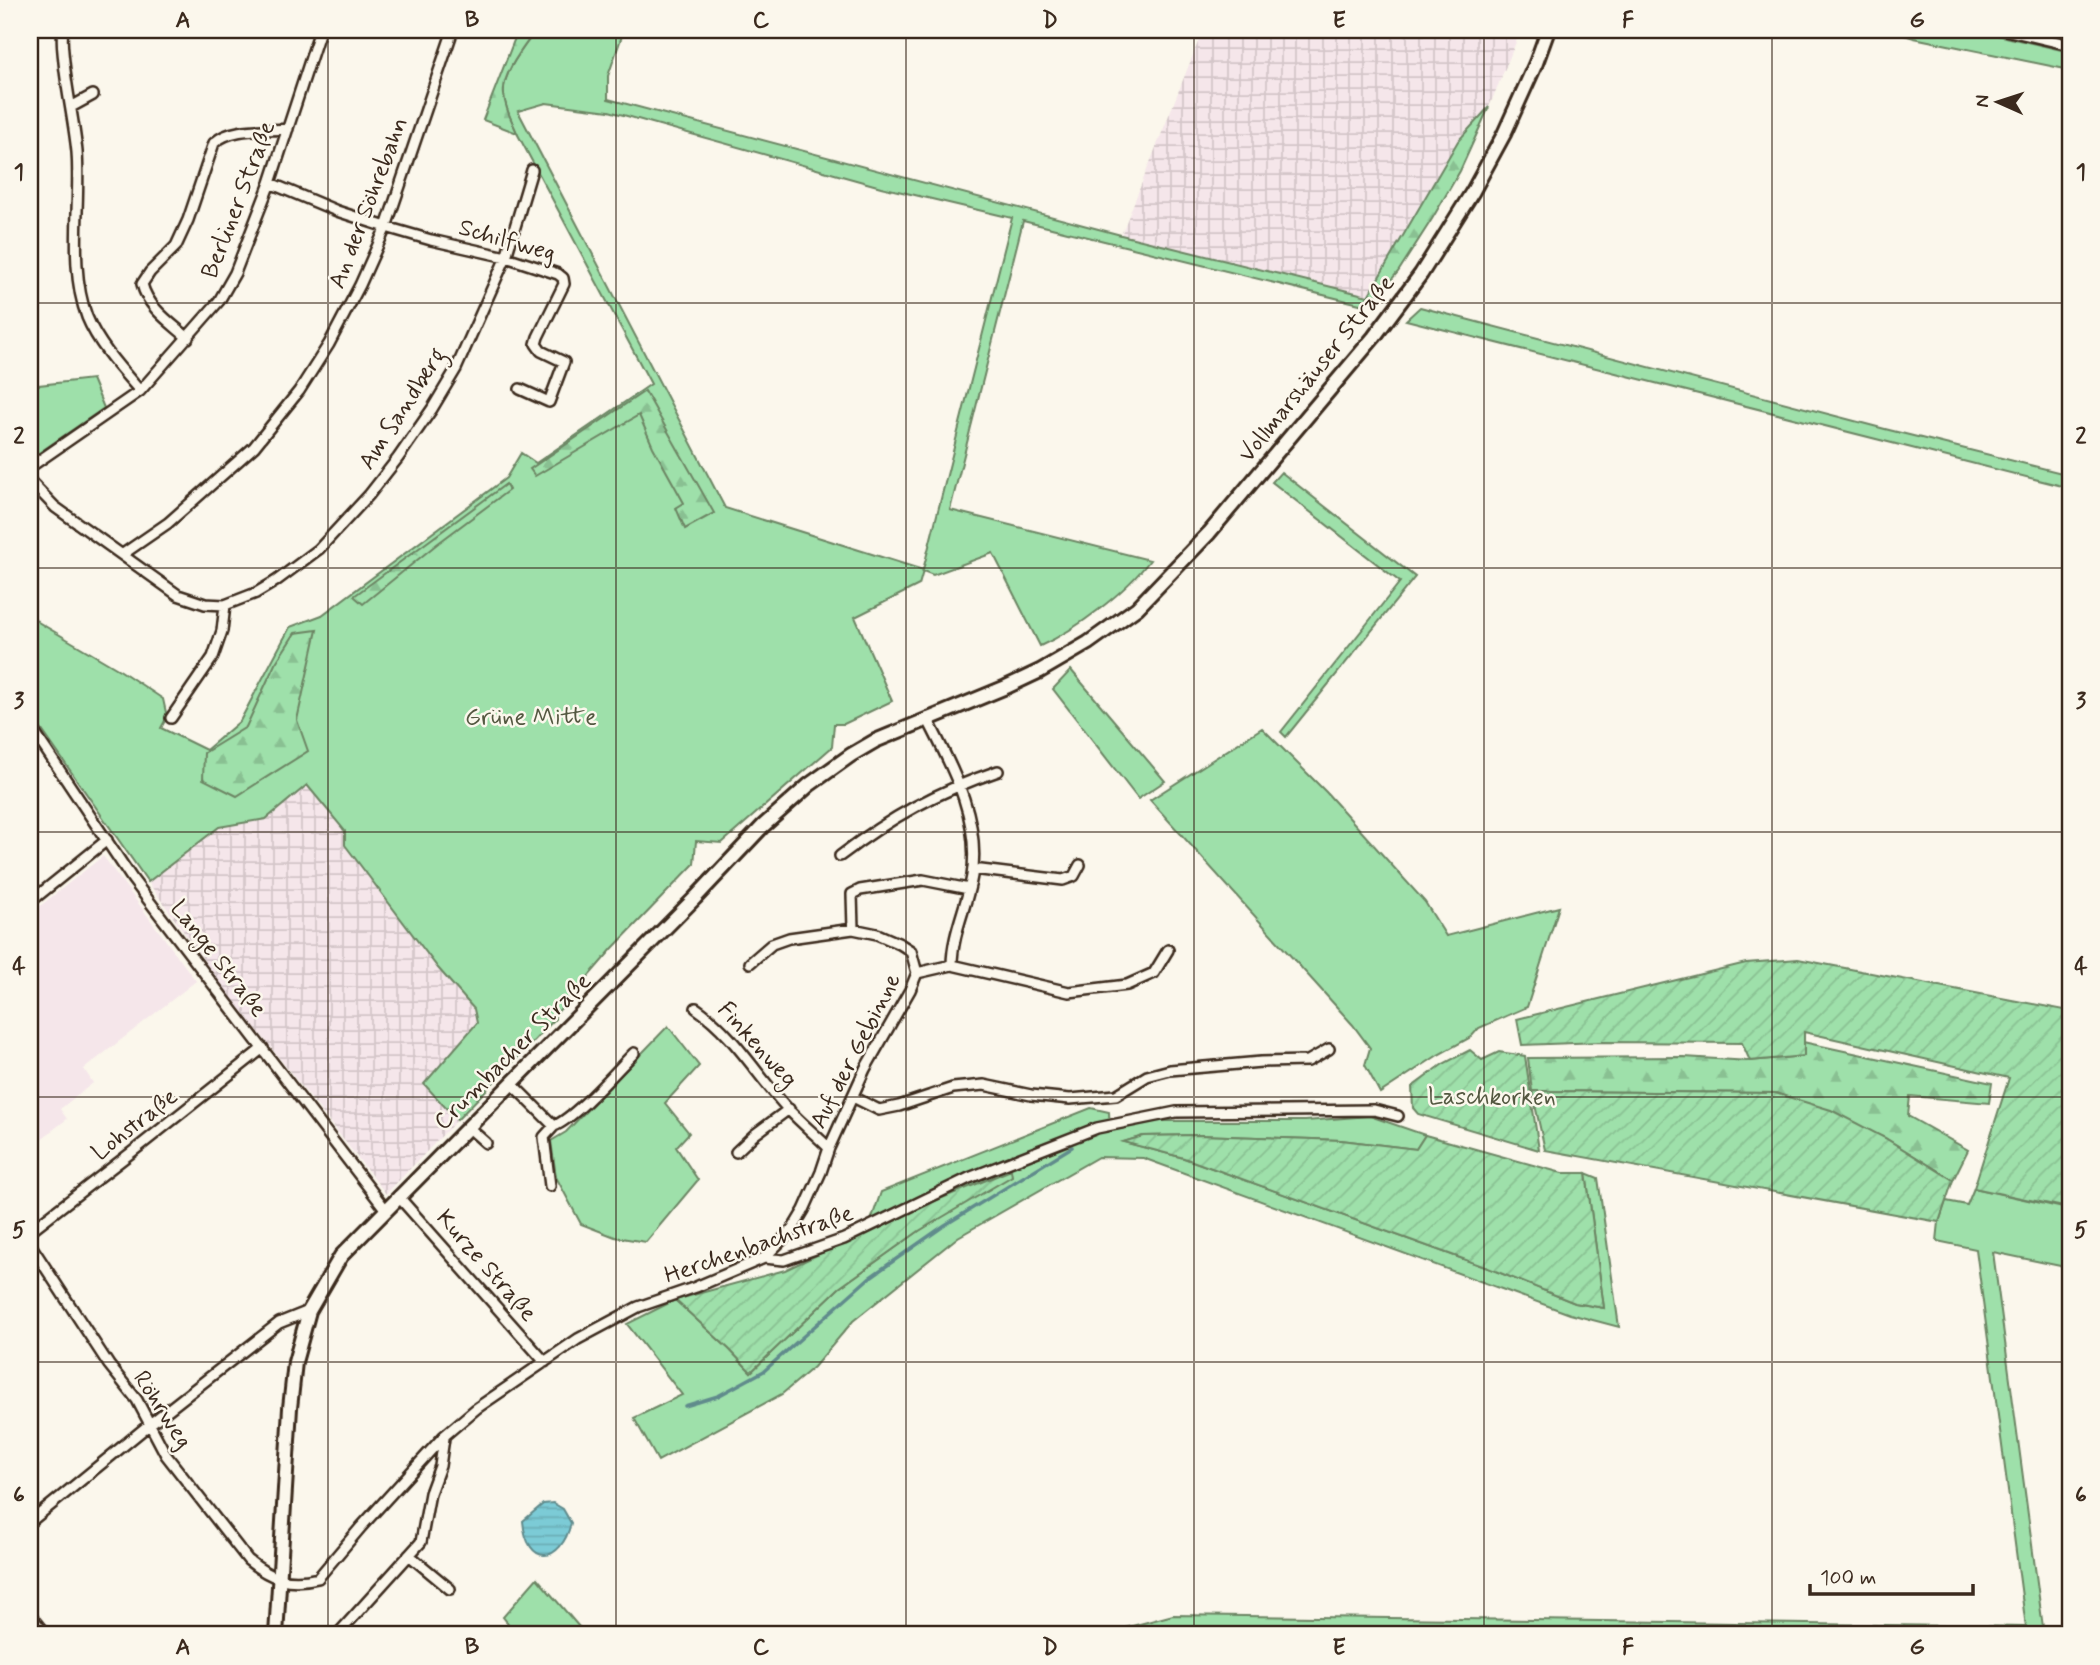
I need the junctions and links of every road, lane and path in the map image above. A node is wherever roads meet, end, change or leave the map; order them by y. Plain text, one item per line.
1 (63, 30) edge
2 (320, 30) edge
3 (453, 30) edge
4 (1548, 30) edge
5 (2006, 30) edge
6 (2070, 45) edge
7 (93, 95) dead end
8 (71, 107) junction
9 (288, 129) junction
10 (532, 170) dead end
11 (270, 183) junction
12 (386, 227) junction
13 (506, 257) junction
14 (188, 338) junction
15 (520, 389) dead end
16 (140, 391) junction
17 (30, 467) edge
18 (30, 481) edge
19 (122, 554) junction
20 (225, 605) junction
21 (1040, 671) joint
22 (171, 718) dead end
23 (927, 718) junction
24 (30, 726) edge
25 (998, 771) dead end
26 (959, 784) junction
27 (107, 840) junction
28 (839, 856) dead end
29 (1080, 865) dead end
30 (972, 869) junction
31 (969, 889) junction
32 (30, 902) edge
33 (853, 929) junction
34 (1168, 950) dead end
35 (750, 963) dead end
36 (952, 965) junction
37 (918, 973) junction
38 (696, 1008) dead end
39 (263, 1048) junction
40 (1329, 1049) dead end
41 (634, 1053) dead end
42 (512, 1084) junction
43 (853, 1097) junction
44 (789, 1110) junction
45 (1398, 1115) dead end
46 (554, 1126) junction
47 (468, 1127) junction
48 (486, 1143) dead end
49 (829, 1148) junction
50 (736, 1152) dead end
51 (550, 1186) dead end
52 (398, 1196) junction
53 (386, 1210) junction
54 (30, 1231) edge
55 (30, 1244) edge
56 (764, 1258) junction
57 (309, 1311) junction
58 (545, 1362) junction
59 (149, 1424) junction
60 (444, 1436) junction
61 (30, 1522) edge
62 (409, 1555) junction
63 (280, 1579) junction
64 (450, 1589) dead end
65 (30, 1615) edge
66 (46, 1635) edge
67 (276, 1635) edge
68 (337, 1635) edge

1 - 8 street
2 - 9 street, Berliner Straße
3 - 12 street, An der Söhrebahn
4 - 21 main road, Vollmarshäuser Straße
5 - 6 street
7 - 8 street
8 - 16 street
9 - 11 street, Berliner Straße
9 - 14 street
10 - 13 street, Am Sandberg
11 - 12 street, Schilfweg
11 - 14 street, Berliner Straße
12 - 13 street, Schilfweg
12 - 19 street, An der Söhrebahn
13 - 15 street, Schilfweg
13 - 20 street, Am Sandberg
14 - 16 street, Berliner Straße
16 - 17 street, Berliner Straße
18 - 19 street
19 - 20 street
20 - 22 street
21 - 23 main road, Crumbacher Straße
23 - 26 street
23 - 42 main road, Crumbacher Straße
24 - 27 street, Lange Straße
25 - 26 street
26 - 28 street
26 - 30 street
27 - 32 street
27 - 39 street, Lange Straße
29 - 30 street
30 - 31 street
31 - 33 street
31 - 36 street
33 - 35 street
33 - 37 street
34 - 36 street
36 - 37 street, Auf der Gebinne
37 - 43 street, Auf der Gebinne
38 - 44 street, Finkenweg
39 - 53 street, Lange Straße
39 - 54 street, Lohstraße
40 - 43 street
41 - 46 street
42 - 46 street
42 - 47 main road, Crumbacher Straße
43 - 49 street, Auf der Gebinne
44 - 49 street, Finkenweg
44 - 50 street, Finkenweg
45 - 56 street, Herchenbachstraße
46 - 51 street
47 - 48 street
47 - 52 main road, Crumbacher Straße
49 - 56 street
52 - 53 main road, Crumbacher Straße
52 - 58 street, Kurze Straße
53 - 57 main road, Crumbacher Straße
55 - 59 street, Röhrweg
56 - 58 street, Herchenbachstraße
57 - 59 street
57 - 63 main road, Crumbacher Straße
58 - 60 street, Herchenbachstraße
59 - 61 street
59 - 63 street, Röhrweg
60 - 62 street
60 - 63 street, Herchenbachstraße
62 - 64 street
62 - 68 street
63 - 67 main road, Crumbacher Straße
65 - 66 street

